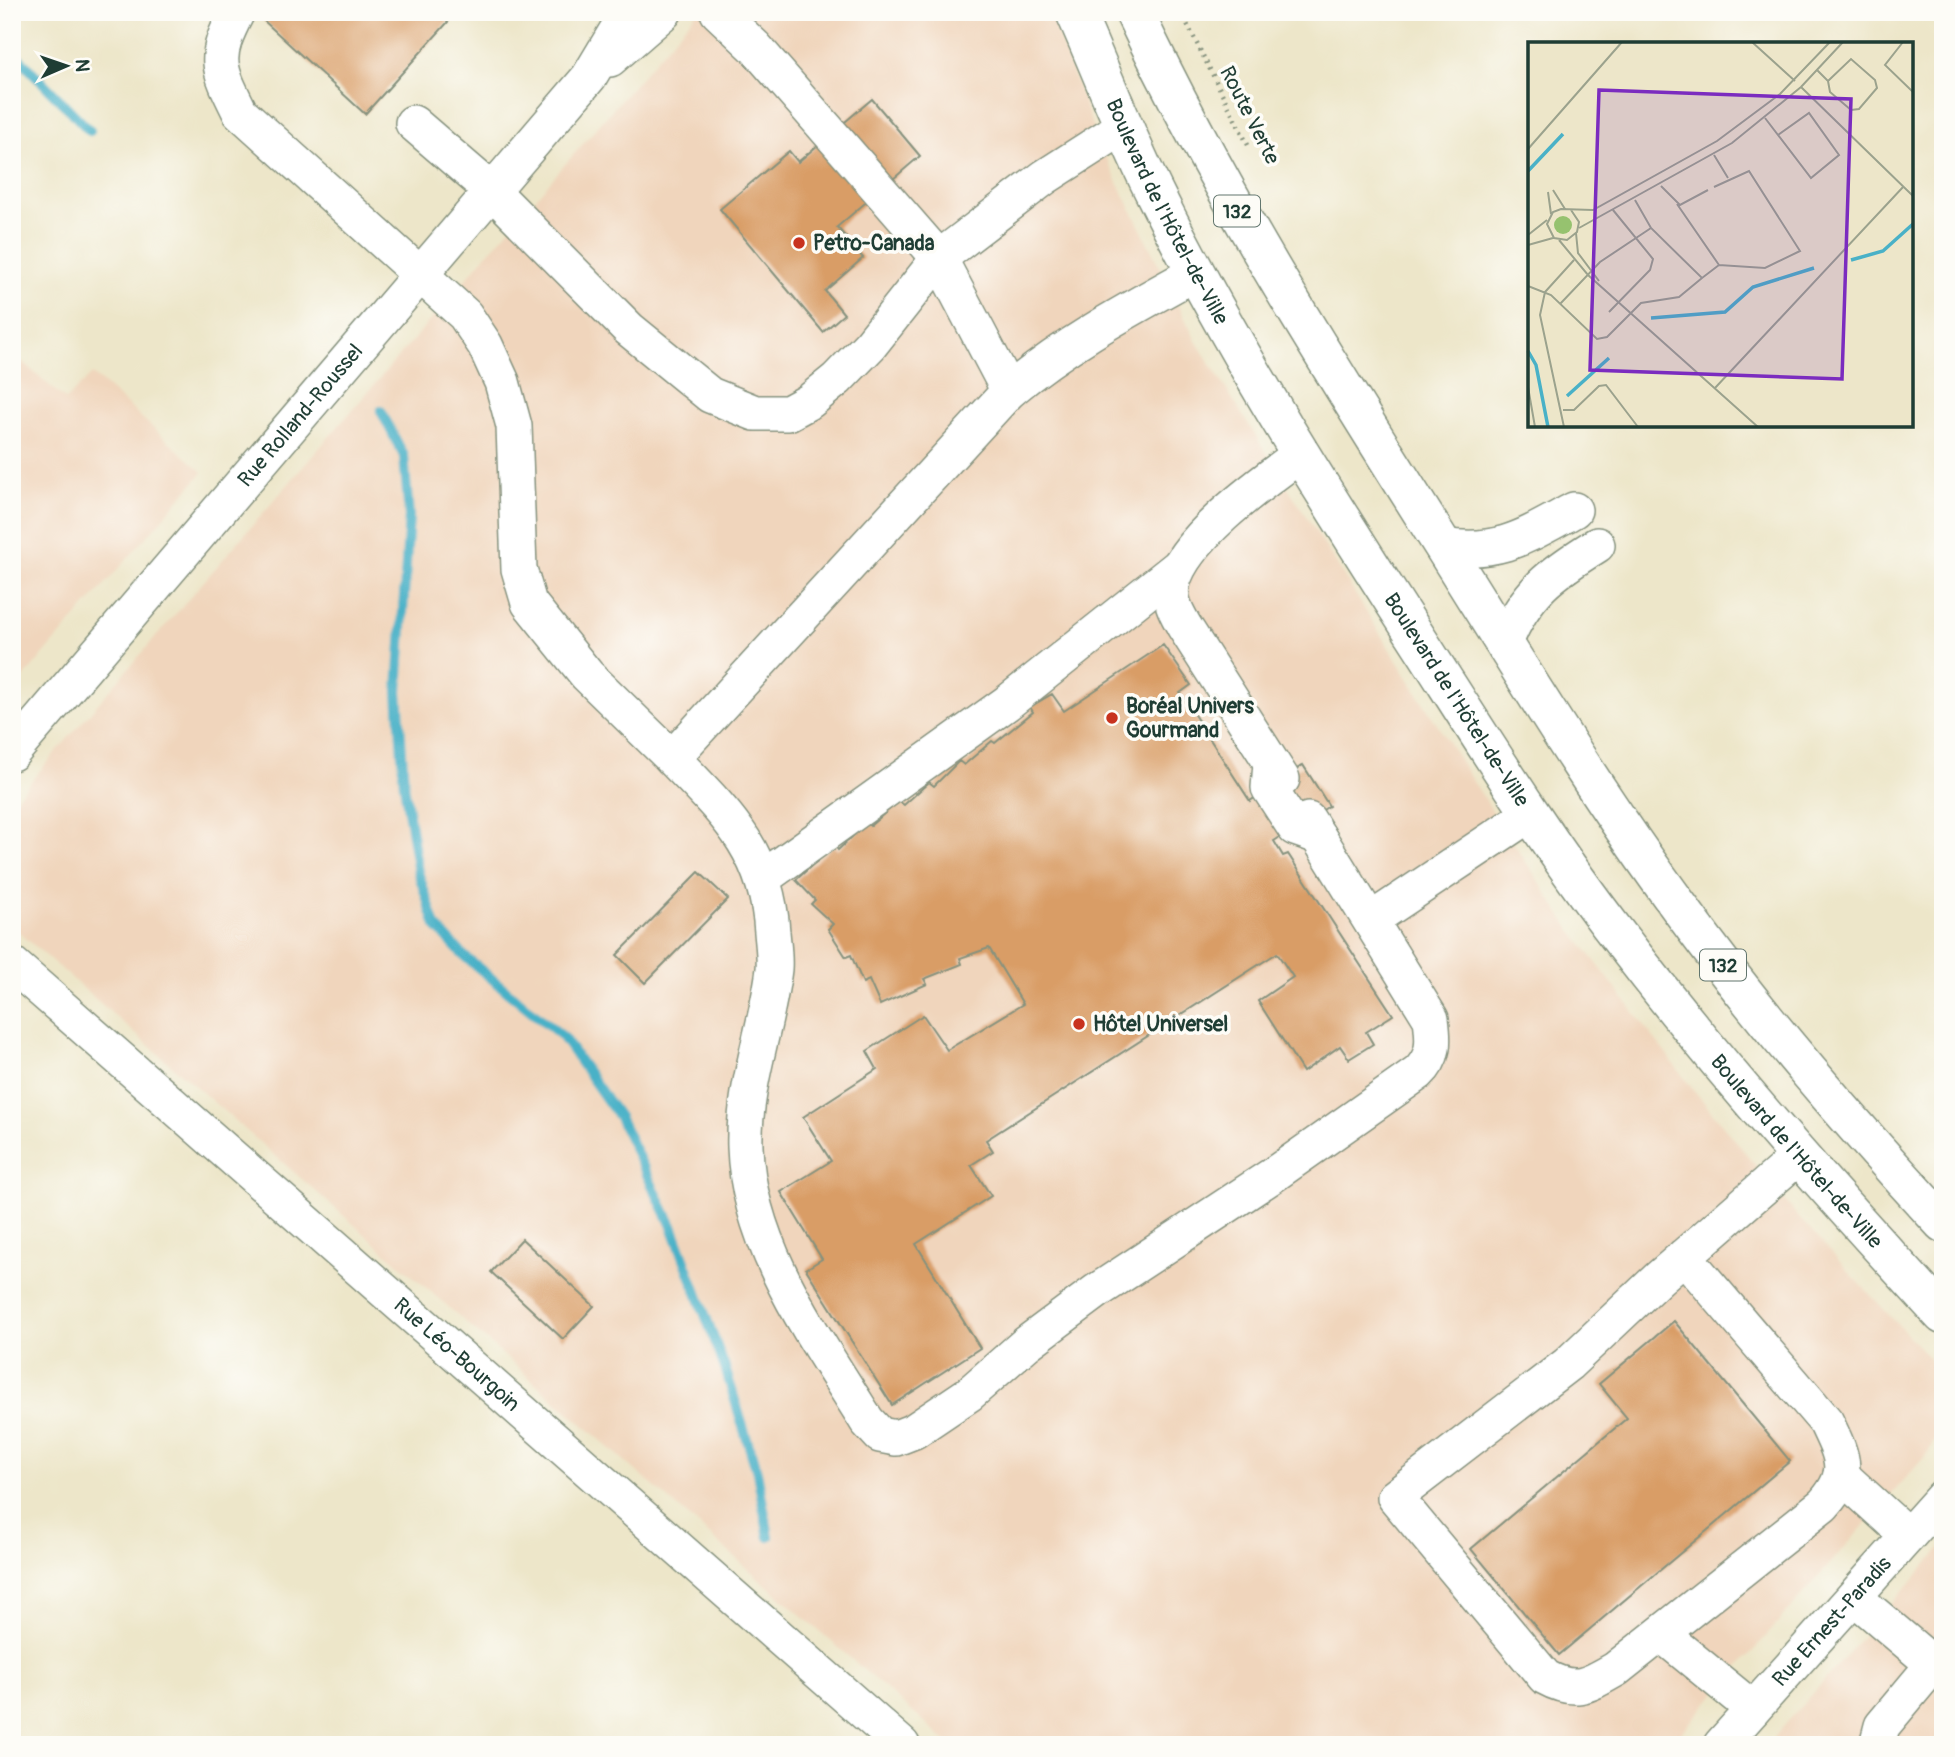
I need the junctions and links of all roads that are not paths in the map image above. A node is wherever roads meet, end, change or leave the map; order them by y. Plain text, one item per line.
1 (237, 12) edge
2 (628, 12) edge
3 (664, 12) edge
4 (718, 12) edge
5 (1075, 12) edge
6 (1134, 12) edge
7 (589, 76) junction
8 (413, 123) dead end
9 (1123, 127) junction
10 (492, 191) junction
11 (939, 258) junction
12 (1195, 273) junction
13 (420, 276) junction
14 (1009, 391) junction
15 (1301, 454) junction
16 (1574, 510) dead end
17 (1443, 545) junction
18 (1597, 545) dead end
19 (1178, 567) junction
20 (1505, 643) junction
21 (12, 753) edge
22 (671, 758) junction
23 (1530, 814) junction
24 (764, 878) junction
25 (1371, 920) junction
26 (12, 964) edge
27 (1798, 1157) junction
28 (1943, 1223) edge
29 (1684, 1256) junction
30 (1943, 1315) edge
31 (1841, 1475) junction
32 (1943, 1497) edge
33 (1908, 1536) junction
34 (1854, 1597) junction
35 (1661, 1634) junction
36 (1938, 1659) edge
37 (1753, 1709) junction
38 (902, 1745) edge
39 (1721, 1745) edge
40 (1877, 1745) edge

1 - 13 street
2 - 7 street
3 - 7 street
4 - 11 street
5 - 9 main road, Boulevard de l'Hôtel-de-Ville
6 - 17 main road, 132
7 - 10 street, Rue Rolland-Roussel
8 - 10 street
9 - 11 street
9 - 12 main road, Boulevard de l'Hôtel-de-Ville
10 - 11 street
10 - 13 street, Rue Rolland-Roussel
11 - 14 street
12 - 14 street
12 - 15 main road, Boulevard de l'Hôtel-de-Ville
13 - 21 street, Rue Rolland-Roussel
13 - 22 street
14 - 22 street
15 - 19 street
15 - 23 main road, Boulevard de l'Hôtel-de-Ville
16 - 17 street
17 - 20 main road, 132
18 - 20 street
19 - 24 street
19 - 25 street
20 - 28 main road, 132
22 - 24 street
23 - 25 street
23 - 27 main road, Boulevard de l'Hôtel-de-Ville
24 - 25 street
26 - 38 street, Rue Léo-Bourgoin
27 - 29 street
27 - 30 main road, Boulevard de l'Hôtel-de-Ville
29 - 31 street
29 - 35 street
31 - 33 street
31 - 35 street
32 - 33 street, Rue Ernest-Paradis
33 - 34 street, Rue Ernest-Paradis
34 - 36 street
34 - 37 street, Rue Ernest-Paradis
35 - 37 street
36 - 40 street
37 - 39 street, Rue Ernest-Paradis

